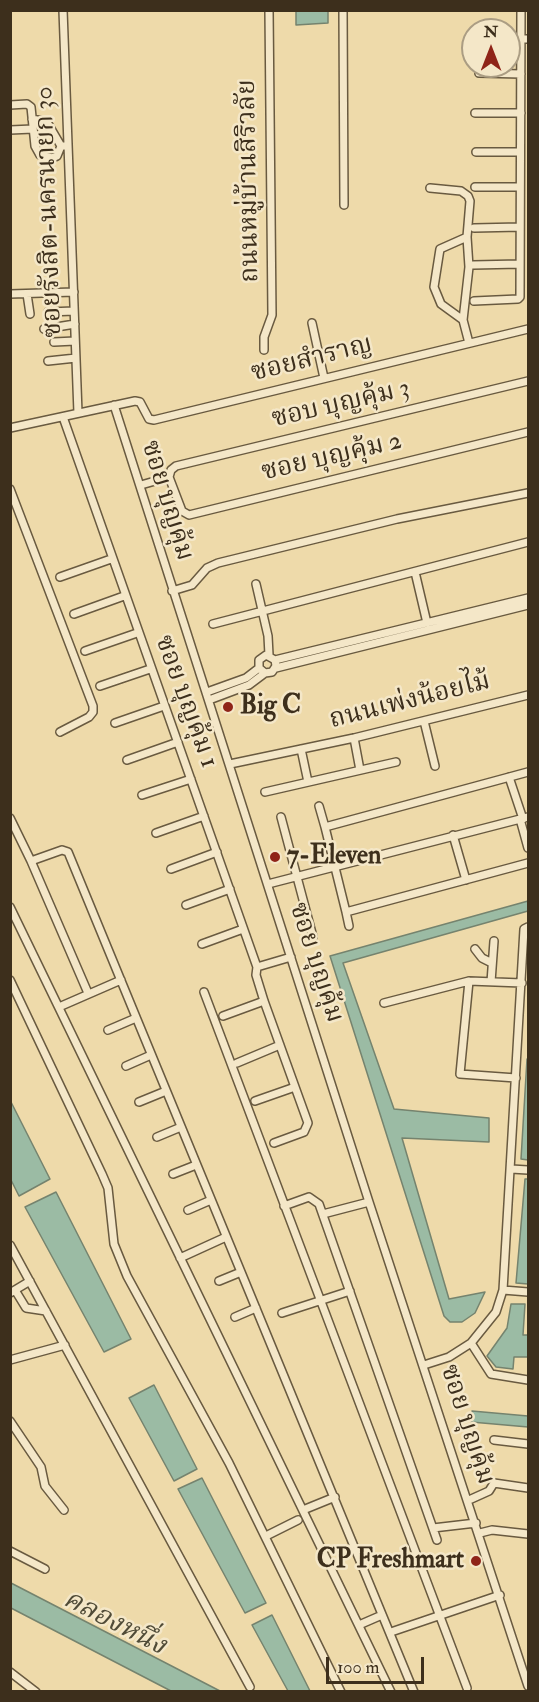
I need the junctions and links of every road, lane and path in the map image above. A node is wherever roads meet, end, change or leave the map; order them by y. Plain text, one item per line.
1 (63, 10) edge
2 (269, 10) edge
3 (343, 10) edge
4 (521, 10) edge
5 (525, 39) edge
6 (521, 74) joint
7 (525, 102) edge
8 (10, 105) edge
9 (475, 112) dead end
10 (521, 113) junction
11 (32, 119) junction
12 (33, 129) junction
13 (10, 130) edge
14 (65, 146) junction
15 (476, 152) dead end
16 (520, 152) junction
17 (475, 187) dead end
18 (520, 187) junction
19 (430, 188) dead end
20 (344, 206) dead end
21 (520, 227) junction
22 (474, 228) dead end
23 (466, 237) junction
24 (520, 264) junction
25 (473, 265) dead end
26 (74, 292) junction
27 (10, 294) edge
28 (27, 294) junction
29 (474, 301) dead end
30 (74, 311) junction
31 (48, 312) dead end
32 (30, 314) dead end
33 (463, 320) junction
34 (312, 323) dead end
35 (75, 324) junction
36 (44, 329) dead end
37 (528, 329) edge
38 (75, 341) junction
39 (54, 342) dead end
40 (469, 343) junction
41 (264, 350) dead end
42 (76, 358) junction
43 (48, 361) dead end
44 (324, 378) junction
45 (528, 381) edge
46 (114, 405) junction
47 (78, 413) junction
48 (63, 417) junction
49 (10, 429) edge
50 (528, 432) edge
51 (169, 477) junction
52 (141, 485) junction
53 (10, 489) edge
54 (528, 493) edge
55 (528, 542) edge
56 (111, 559) junction
57 (415, 572) junction
58 (60, 577) dead end
59 (256, 584) dead end
60 (172, 591) junction
61 (124, 596) junction
62 (528, 598) edge
63 (528, 605) edge
64 (263, 611) junction
65 (74, 614) dead end
66 (427, 623) junction
67 (213, 624) dead end
68 (137, 633) junction
69 (85, 651) dead end
70 (272, 657) junction
71 (276, 668) junction
72 (150, 669) junction
73 (262, 671) junction
74 (100, 686) dead end
75 (207, 692) junction
76 (528, 695) edge
77 (209, 700) junction
78 (164, 706) junction
79 (424, 720) junction
80 (116, 723) dead end
81 (60, 732) dead end
82 (354, 738) junction
83 (178, 742) junction
84 (301, 749) junction
85 (127, 760) dead end
86 (396, 762) dead end
87 (230, 764) junction
88 (435, 766) dead end
89 (360, 770) junction
90 (528, 772) edge
91 (509, 777) junction
92 (191, 779) junction
93 (308, 782) junction
94 (265, 792) dead end
95 (142, 795) dead end
96 (319, 806) dead end
97 (204, 816) junction
98 (10, 818) edge
99 (281, 818) dead end
100 (524, 818) edge
101 (325, 827) junction
102 (156, 833) dead end
103 (453, 835) junction
104 (528, 848) edge
105 (217, 852) junction
106 (31, 861) junction
107 (528, 863) edge
108 (334, 866) junction
109 (171, 869) dead end
110 (296, 875) junction
111 (466, 880) junction
112 (268, 884) junction
113 (230, 889) junction
114 (186, 905) dead end
115 (10, 907) edge
116 (346, 912) junction
117 (349, 926) dead end
118 (528, 927) edge
119 (243, 929) junction
120 (313, 937) dead end
121 (494, 941) dead end
122 (202, 944) dead end
123 (475, 949) dead end
124 (291, 957) junction
125 (492, 963) junction
126 (256, 971) junction
127 (10, 980) edge
128 (121, 980) junction
129 (469, 981) junction
130 (490, 982) junction
131 (522, 983) junction
132 (204, 992) dead end
133 (88, 993) junction
134 (264, 1001) junction
135 (384, 1003) dead end
136 (59, 1007) junction
137 (223, 1016) dead end
138 (136, 1018) junction
139 (108, 1030) dead end
140 (280, 1045) junction
141 (518, 1050) junction
142 (528, 1050) edge
143 (152, 1055) junction
144 (237, 1063) dead end
145 (126, 1066) dead end
146 (516, 1078) junction
147 (295, 1087) junction
148 (166, 1091) junction
149 (255, 1101) dead end
150 (139, 1102) dead end
151 (181, 1127) junction
152 (157, 1137) dead end
153 (274, 1143) dead end
154 (196, 1165) junction
155 (512, 1169) junction
156 (528, 1170) edge
157 (173, 1174) dead end
158 (211, 1200) junction
159 (369, 1202) junction
160 (285, 1206) junction
161 (188, 1210) dead end
162 (323, 1214) junction
163 (226, 1237) junction
164 (10, 1245) edge
165 (180, 1258) junction
166 (241, 1272) junction
167 (30, 1281) junction
168 (219, 1281) dead end
169 (503, 1290) junction
170 (350, 1291) junction
171 (13, 1292) edge
172 (528, 1292) edge
173 (320, 1302) junction
174 (256, 1308) junction
175 (46, 1311) junction
176 (282, 1313) dead end
177 (235, 1317) dead end
178 (471, 1343) junction
179 (65, 1345) junction
180 (10, 1360) edge
181 (424, 1365) junction
182 (528, 1380) edge
183 (10, 1421) edge
184 (494, 1440) dead end
185 (528, 1444) edge
186 (528, 1488) edge
187 (334, 1497) junction
188 (469, 1500) junction
189 (64, 1509) dead end
190 (303, 1510) junction
191 (298, 1520) dead end
192 (476, 1522) junction
193 (433, 1528) junction
194 (480, 1533) junction
195 (528, 1534) edge
196 (266, 1536) junction
197 (438, 1540) dead end
198 (10, 1551) edge
199 (45, 1569) dead end
200 (500, 1595) junction
201 (382, 1615) junction
202 (440, 1616) junction
203 (359, 1625) junction
204 (391, 1632) junction
205 (10, 1672) edge
206 (528, 1686) edge
207 (250, 1687) dead end
208 (467, 1688) dead end
209 (36, 1692) edge
210 (341, 1692) edge
211 (391, 1692) edge
212 (414, 1692) edge

1 - 14 street, ซอยรังสิต-นครนายก 30
2 - 41 street, ถนนหมู่บ้านสิริวลัย
3 - 20 street
4 - 5 street
5 - 6 street
6 - 7 street
7 - 10 street
8 - 11 street
9 - 10 street
10 - 16 street
11 - 12 street
11 - 14 street
12 - 13 street
12 - 14 street
14 - 26 street, ซอยรังสิต-นครนายก 30
15 - 16 street
16 - 18 street
17 - 18 street
18 - 21 street
19 - 23 street
21 - 22 street
21 - 24 street
23 - 33 street
23 - 33 street
24 - 25 street
24 - 29 street
26 - 28 street
26 - 30 street, ซอยรังสิต-นครนายก 30
27 - 28 street
28 - 32 street
30 - 31 street
30 - 35 street, ซอยรังสิต-นครนายก 30
33 - 40 street
34 - 44 street
35 - 36 street
35 - 38 street, ซอยรังสิต-นครนายก 30
37 - 40 street, ซอยสำราญ
38 - 39 street
38 - 42 street, ซอยรังสิต-นครนายก 30
40 - 44 street, ซอยสำราญ
42 - 43 street
42 - 47 street, ซอยรังสิต-นครนายก 30
44 - 46 street, ซอยสำราญ
45 - 51 street, ซอบ บุญคุ้ม 3
46 - 47 street
46 - 52 street, ซอย บุญคุ้ม
47 - 48 street
48 - 49 street
48 - 56 street, ซอย บุญคุ้ม 1
50 - 51 street, ซอย บุญคุ้ม 2
51 - 52 street, ซอบ บุญคุ้ม 3
52 - 60 street, ซอย บุญคุ้ม
53 - 81 street
54 - 60 street
55 - 57 street
56 - 58 street
56 - 61 street, ซอย บุญคุ้ม 1
57 - 64 street
57 - 66 street
59 - 64 street
60 - 75 street, ซอย บุญคุ้ม
61 - 65 street
61 - 68 street, ซอย บุญคุ้ม 1
62 - 66 street
63 - 71 street
64 - 67 street
64 - 70 street
66 - 70 street
68 - 69 street
68 - 72 street, ซอย บุญคุ้ม 1
70 - 71 street
70 - 73 street
71 - 73 street
72 - 74 street
72 - 78 street, ซอย บุญคุ้ม 1
73 - 75 street
73 - 77 street
75 - 77 street, ซอย บุญคุ้ม
76 - 79 street, ถนนเพ่งน้อยไม้
77 - 87 street, ซอย บุญคุ้ม
78 - 80 street
78 - 83 street, ซอย บุญคุ้ม 1
79 - 82 street, ถนนเพ่งน้อยไม้
79 - 88 street
82 - 84 street, ถนนเพ่งน้อยไม้
82 - 89 street
83 - 85 street
83 - 92 street, ซอย บุญคุ้ม 1
84 - 87 street, ถนนเพ่งน้อยไม้
84 - 93 street
86 - 89 street
87 - 112 street, ซอย บุญคุ้ม
89 - 93 street
90 - 91 street
91 - 100 street
91 - 101 street
92 - 95 street
92 - 97 street, ซอย บุญคุ้ม 1
93 - 94 street
96 - 101 street
97 - 102 street
97 - 105 street, ซอย บุญคุ้ม 1
98 - 106 street
99 - 110 street
100 - 103 street
100 - 104 street
101 - 108 street
103 - 108 street
103 - 111 street
105 - 109 street
105 - 113 street, ซอย บุญคุ้ม 1
106 - 128 street
106 - 133 street
107 - 111 street
108 - 110 street
108 - 116 street
110 - 112 street
110 - 120 street
111 - 116 street
112 - 124 street, ซอย บุญคุ้ม
113 - 114 street
113 - 119 street, ซอย บุญคุ้ม 1
115 - 136 street
116 - 117 street
118 - 131 street
119 - 122 street
119 - 126 street, ซอย บุญคุ้ม 1
121 - 125 street
123 - 125 street
124 - 126 street
124 - 159 street, ซอย บุญคุ้ม
125 - 130 street
126 - 134 street, ซอย บุญคุ้ม 1
127 - 196 street
128 - 133 street
128 - 138 street
129 - 130 street
129 - 135 street
129 - 146 street
130 - 131 street
131 - 141 street
132 - 160 street
133 - 136 street
134 - 137 street
134 - 140 street, ซอย บุญคุ้ม 1
136 - 165 street
138 - 139 street
138 - 143 street
140 - 144 street
140 - 147 street, ซอย บุญคุ้ม 1
141 - 142 street
141 - 146 street
143 - 145 street
143 - 148 street
146 - 155 street
147 - 149 street
147 - 153 street, ซอย บุญคุ้ม 1
148 - 150 street
148 - 151 street
151 - 152 street
151 - 154 street
154 - 157 street
154 - 158 street
155 - 156 street
155 - 169 street
158 - 161 street
158 - 163 street
159 - 162 street
159 - 181 street, ซอย บุญคุ้ม
160 - 162 street
160 - 173 street
162 - 170 street
163 - 165 street
163 - 166 street
164 - 167 street
165 - 190 street
166 - 168 street
166 - 174 street
167 - 171 street
167 - 175 street
169 - 172 street
169 - 178 street
170 - 173 street
170 - 193 street
171 - 175 street
173 - 176 street
173 - 202 street
174 - 177 street
174 - 187 street
175 - 179 street
178 - 181 street
178 - 182 street
179 - 180 street
179 - 207 street
181 - 188 street, ซอย บุญคุ้ม
183 - 189 street
184 - 185 street
186 - 188 street
187 - 190 street
187 - 201 street
188 - 192 street, ซอย บุญคุ้ม
190 - 203 street
191 - 196 street
192 - 193 street
192 - 194 street, ซอย บุญคุ้ม
193 - 197 street
194 - 195 street
194 - 200 street, ซอย บุญคุ้ม
196 - 210 street
198 - 199 street
200 - 202 street
200 - 206 street, ซอย บุญคุ้ม
201 - 203 street
201 - 204 street
202 - 204 street
202 - 208 street
203 - 211 street
204 - 212 street
205 - 209 street

